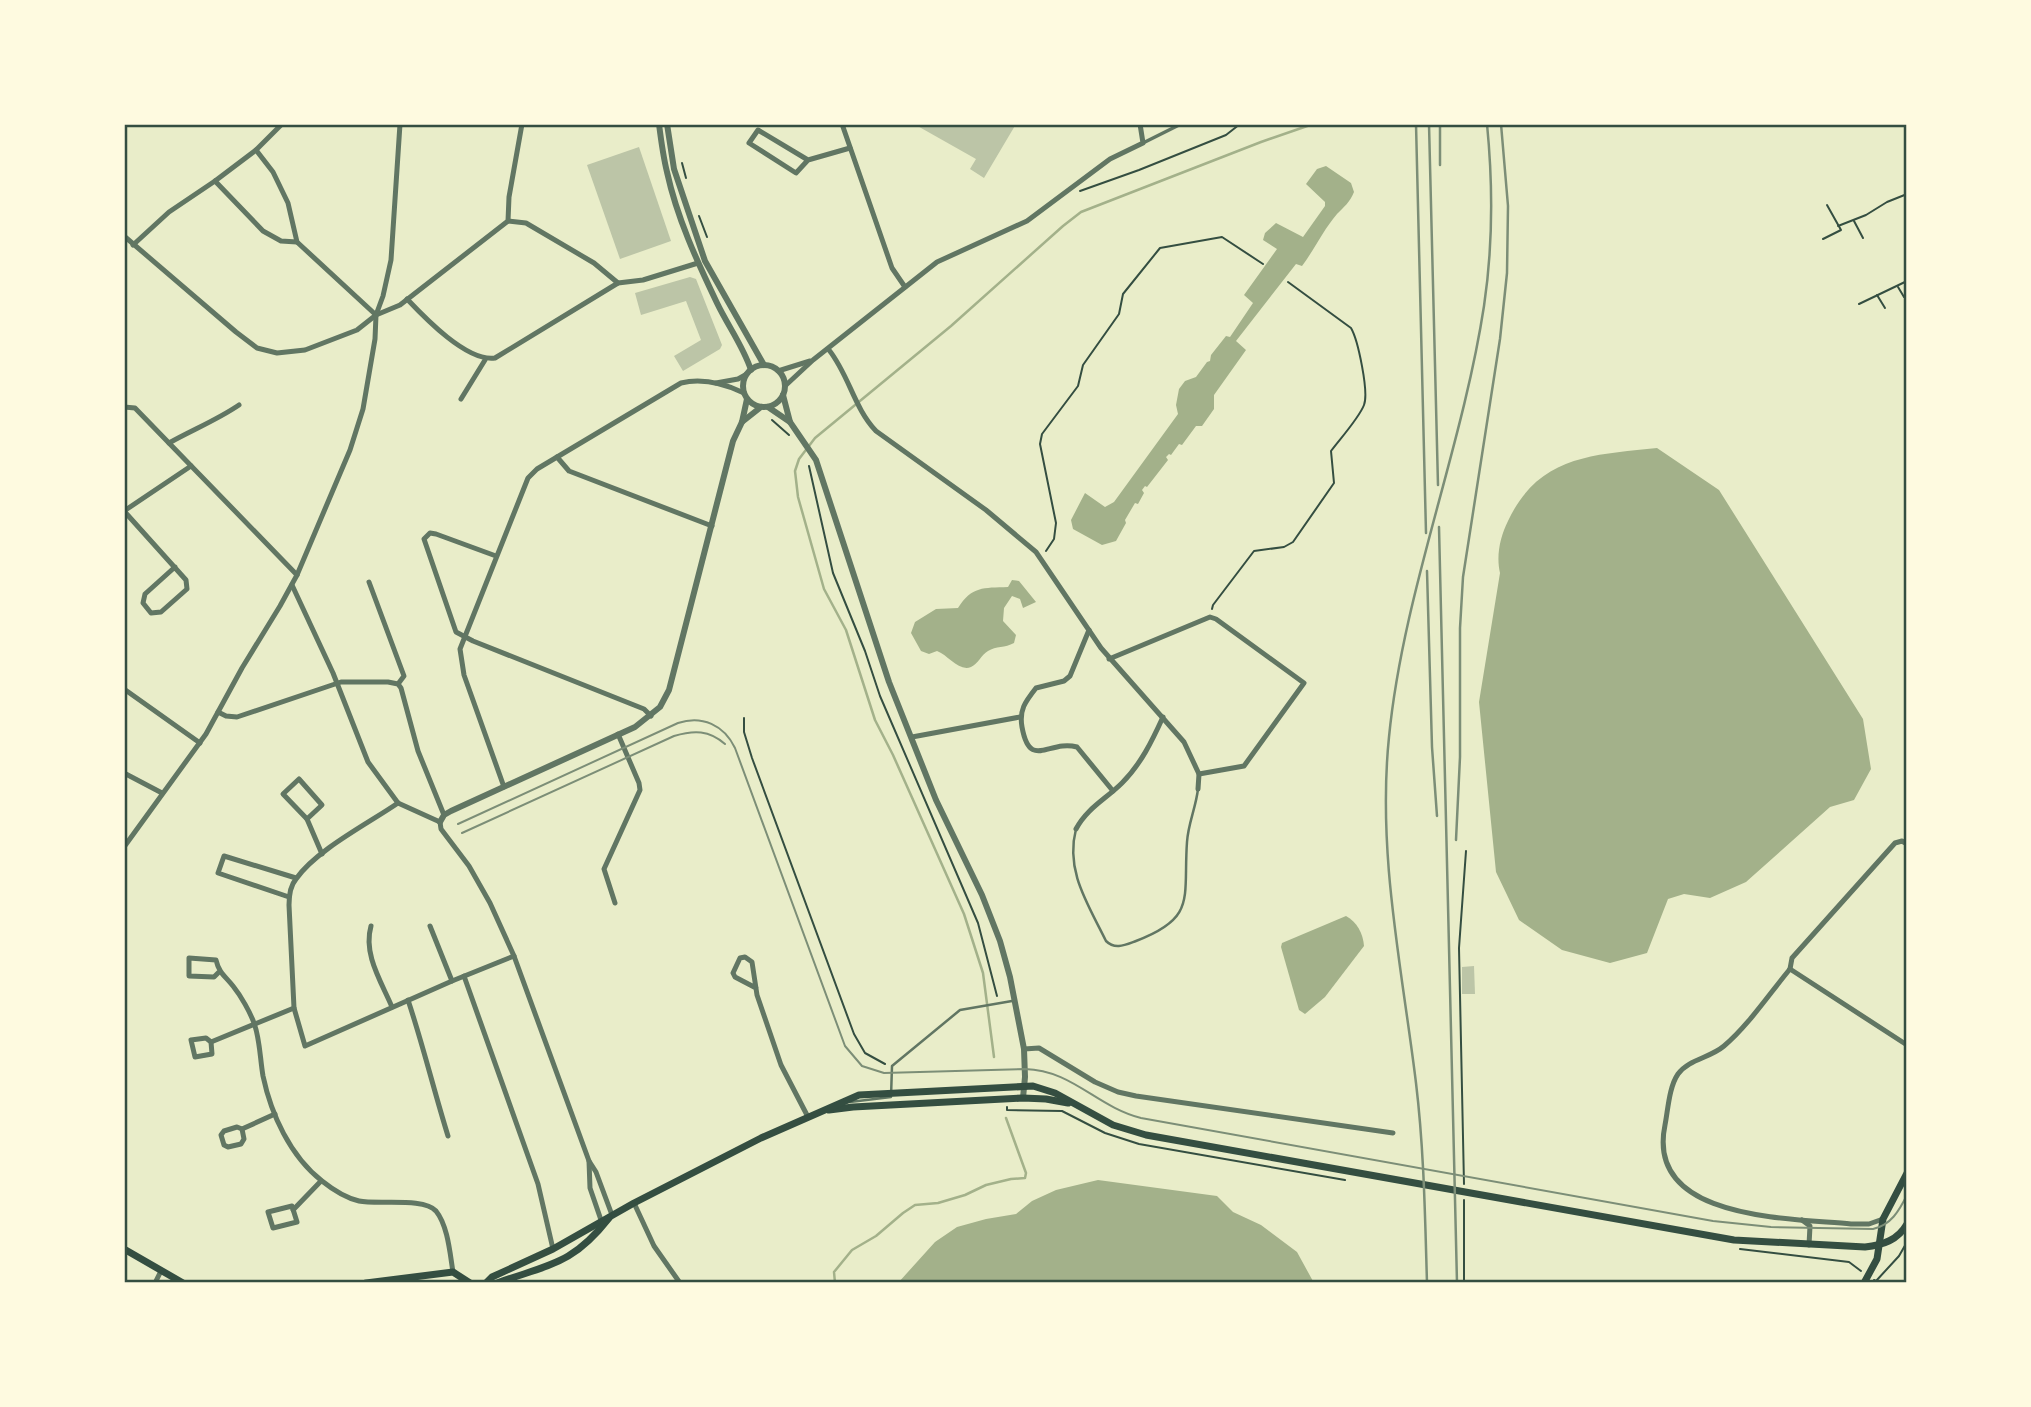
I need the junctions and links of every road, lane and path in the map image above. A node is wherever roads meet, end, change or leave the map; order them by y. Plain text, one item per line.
1 (282, 124) edge
2 (400, 124) edge
3 (522, 124) edge
4 (659, 124) edge
5 (667, 124) edge
6 (842, 124) edge
7 (1140, 124) edge
8 (1181, 124) edge
9 (1240, 124) edge
10 (1143, 143) junction
11 (850, 148) junction
12 (256, 150) junction
13 (679, 154) dead end
14 (808, 160) junction
15 (686, 179) dead end
16 (215, 181) junction
17 (1072, 187) junction
18 (1907, 194) edge
19 (1827, 205) dead end
20 (698, 214) dead end
21 (1853, 220) junction
22 (508, 221) junction
23 (1838, 226) junction
24 (124, 236) edge
25 (707, 237) dead end
26 (1863, 238) dead end
27 (1823, 239) dead end
28 (297, 242) junction
29 (133, 245) junction
30 (702, 262) junction
31 (1263, 264) dead end
32 (1288, 282) dead end
33 (1907, 282) edge
34 (618, 283) junction
35 (1898, 286) junction
36 (905, 287) junction
37 (1876, 295) junction
38 (1904, 298) dead end
39 (407, 299) junction
40 (1859, 303) dead end
41 (1885, 308) dead end
42 (376, 315) junction
43 (829, 350) junction
44 (485, 360) junction
45 (813, 360) junction
46 (764, 365) junction
47 (778, 371) junction
48 (749, 372) junction
49 (716, 383) junction
50 (785, 386) junction
51 (783, 395) junction
52 (746, 396) junction
53 (461, 399) dead end
54 (239, 405) dead end
55 (124, 407) edge
56 (764, 407) junction
57 (771, 419) dead end
58 (742, 422) junction
59 (790, 422) junction
60 (789, 436) dead end
61 (169, 443) junction
62 (556, 457) junction
63 (808, 460) dead end
64 (191, 466) junction
65 (124, 510) edge
66 (712, 526) junction
67 (496, 556) junction
68 (1042, 558) junction
69 (175, 567) junction
70 (298, 575) junction
71 (369, 582) dead end
72 (292, 585) junction
73 (1210, 617) junction
74 (1088, 630) junction
75 (464, 637) junction
76 (1110, 659) junction
77 (337, 683) junction
78 (398, 684) junction
79 (124, 689) edge
80 (218, 712) junction
81 (651, 716) junction
82 (1020, 717) junction
83 (1163, 717) junction
84 (744, 718) dead end
85 (618, 734) junction
86 (912, 737) junction
87 (200, 743) junction
88 (124, 774) edge
89 (1199, 775) junction
90 (504, 787) junction
91 (1198, 789) joint
92 (1113, 791) junction
93 (162, 793) junction
94 (398, 803) junction
95 (444, 815) junction
96 (307, 819) junction
97 (440, 822) junction
98 (1076, 829) joint
99 (1907, 844) edge
100 (124, 846) edge
101 (1466, 851) dead end
102 (323, 854) junction
103 (296, 878) junction
104 (289, 897) junction
105 (615, 903) dead end
106 (429, 926) dead end
107 (372, 930) dead end
108 (514, 956) junction
109 (1790, 969) junction
110 (219, 972) junction
111 (464, 976) junction
112 (452, 981) junction
113 (756, 988) junction
114 (997, 997) dead end
115 (408, 1000) junction
116 (1016, 1000) junction
117 (392, 1007) junction
118 (294, 1008) junction
119 (255, 1024) junction
120 (211, 1042) junction
121 (1907, 1045) edge
122 (1024, 1049) junction
123 (892, 1066) junction
124 (1025, 1086) junction
125 (891, 1091) junction
126 (1023, 1098) junction
127 (1076, 1105) junction
128 (838, 1108) junction
129 (1007, 1110) dead end
130 (1015, 1110) dead end
131 (820, 1112) junction
132 (275, 1114) junction
133 (808, 1117) junction
134 (242, 1129) junction
135 (1393, 1133) dead end
136 (447, 1136) dead end
137 (589, 1161) junction
138 (1907, 1173) edge
139 (321, 1181) junction
140 (1464, 1183) dead end
141 (1464, 1196) dead end
142 (634, 1203) junction
143 (293, 1210) junction
144 (612, 1214) junction
145 (1799, 1219) junction
146 (1883, 1219) junction
147 (601, 1220) junction
148 (1907, 1224) edge
149 (1905, 1232) edge
150 (1907, 1242) edge
151 (1809, 1245) junction
152 (1880, 1246) junction
153 (124, 1249) edge
154 (552, 1249) junction
155 (161, 1271) junction
156 (453, 1272) junction
157 (1876, 1281) edge
158 (155, 1283) edge
159 (183, 1283) edge
160 (366, 1283) edge
161 (470, 1283) edge
162 (486, 1283) edge
163 (497, 1283) edge
164 (680, 1283) edge
165 (1464, 1283) edge
166 (1864, 1283) edge

1 - 12 street
2 - 42 street
3 - 22 street
4 - 30 street
5 - 30 street
6 - 11 street
7 - 10 street
8 - 10 street
9 - 17 path
10 - 17 street
11 - 14 street
11 - 36 street
12 - 16 street
12 - 28 street
13 - 15 path
14 - 14 street
16 - 28 street
16 - 29 street
17 - 36 street
18 - 21 path
19 - 23 path
20 - 25 path
21 - 23 path
21 - 26 path
22 - 34 street
22 - 39 street
23 - 27 path
24 - 29 street
28 - 42 street
29 - 42 street
30 - 34 street
30 - 46 street
30 - 48 street
31 - 68 path
32 - 73 path
33 - 35 path
34 - 44 street
35 - 37 path
35 - 38 path
36 - 43 street
37 - 40 path
37 - 41 path
39 - 42 street
39 - 44 street
42 - 70 street
43 - 45 street
43 - 68 street
44 - 53 street
45 - 47 street
45 - 50 street
46 - 47 street
46 - 48 street
47 - 50 street
48 - 49 street
48 - 52 street
49 - 52 street
49 - 62 street
50 - 51 street
51 - 56 street
51 - 59 street
52 - 56 street
52 - 58 street
54 - 61 street
55 - 61 street
56 - 58 street
56 - 59 street
57 - 60 path
58 - 66 street
59 - 86 street
61 - 64 street
62 - 66 street
62 - 67 street
63 - 114 path
64 - 65 street
64 - 70 street
65 - 69 street
66 - 81 street
67 - 75 street
67 - 75 street
68 - 74 street
69 - 69 street
70 - 72 street
71 - 78 street
72 - 77 street
72 - 80 street
73 - 76 street
73 - 89 street
74 - 76 street
74 - 82 street
75 - 81 street
75 - 90 street
76 - 83 street
77 - 78 street
77 - 80 street
77 - 94 street
78 - 95 street
79 - 87 street
80 - 87 street
81 - 85 street
82 - 86 street
82 - 92 street
83 - 89 street
83 - 92 street
84 - 123 path
85 - 90 street
85 - 105 street
86 - 116 street
87 - 93 street
88 - 93 street
89 - 91 street
90 - 95 street
91 - 98 lane
92 - 98 street
93 - 100 street
94 - 97 street
94 - 102 street
95 - 97 street
96 - 96 street
96 - 102 street
97 - 108 street
99 - 109 street
101 - 140 path
102 - 103 street
103 - 104 street
103 - 104 street
104 - 118 street
106 - 112 street
107 - 117 street
108 - 111 street
108 - 137 street
109 - 121 street
109 - 145 street
110 - 110 street
110 - 119 street
111 - 112 street
111 - 154 street
112 - 115 street
113 - 113 street
113 - 133 street
115 - 117 street
115 - 136 street
116 - 122 street
116 - 123 lane
117 - 118 street
118 - 119 street
119 - 120 street
119 - 132 street
120 - 120 street
122 - 124 street
122 - 135 street
123 - 125 lane
124 - 125 main road
124 - 126 street
124 - 127 main road
125 - 128 lane
125 - 131 main road
126 - 127 main road
126 - 128 main road
127 - 151 main road
128 - 131 main road
129 - 130 path
131 - 133 main road
132 - 134 street
132 - 139 street
133 - 142 main road
134 - 134 street
137 - 144 street
137 - 147 street
138 - 146 main road
139 - 143 street
139 - 156 street
141 - 165 path
142 - 144 main road
142 - 164 street
143 - 143 street
144 - 147 main road
144 - 163 main road
145 - 146 street
145 - 151 street
146 - 152 main road
147 - 154 main road
148 - 149 main road
149 - 152 main road
150 - 157 path
151 - 152 main road
152 - 166 main road
153 - 155 main road
154 - 162 main road
155 - 158 street
155 - 159 main road
156 - 160 main road
156 - 161 main road

